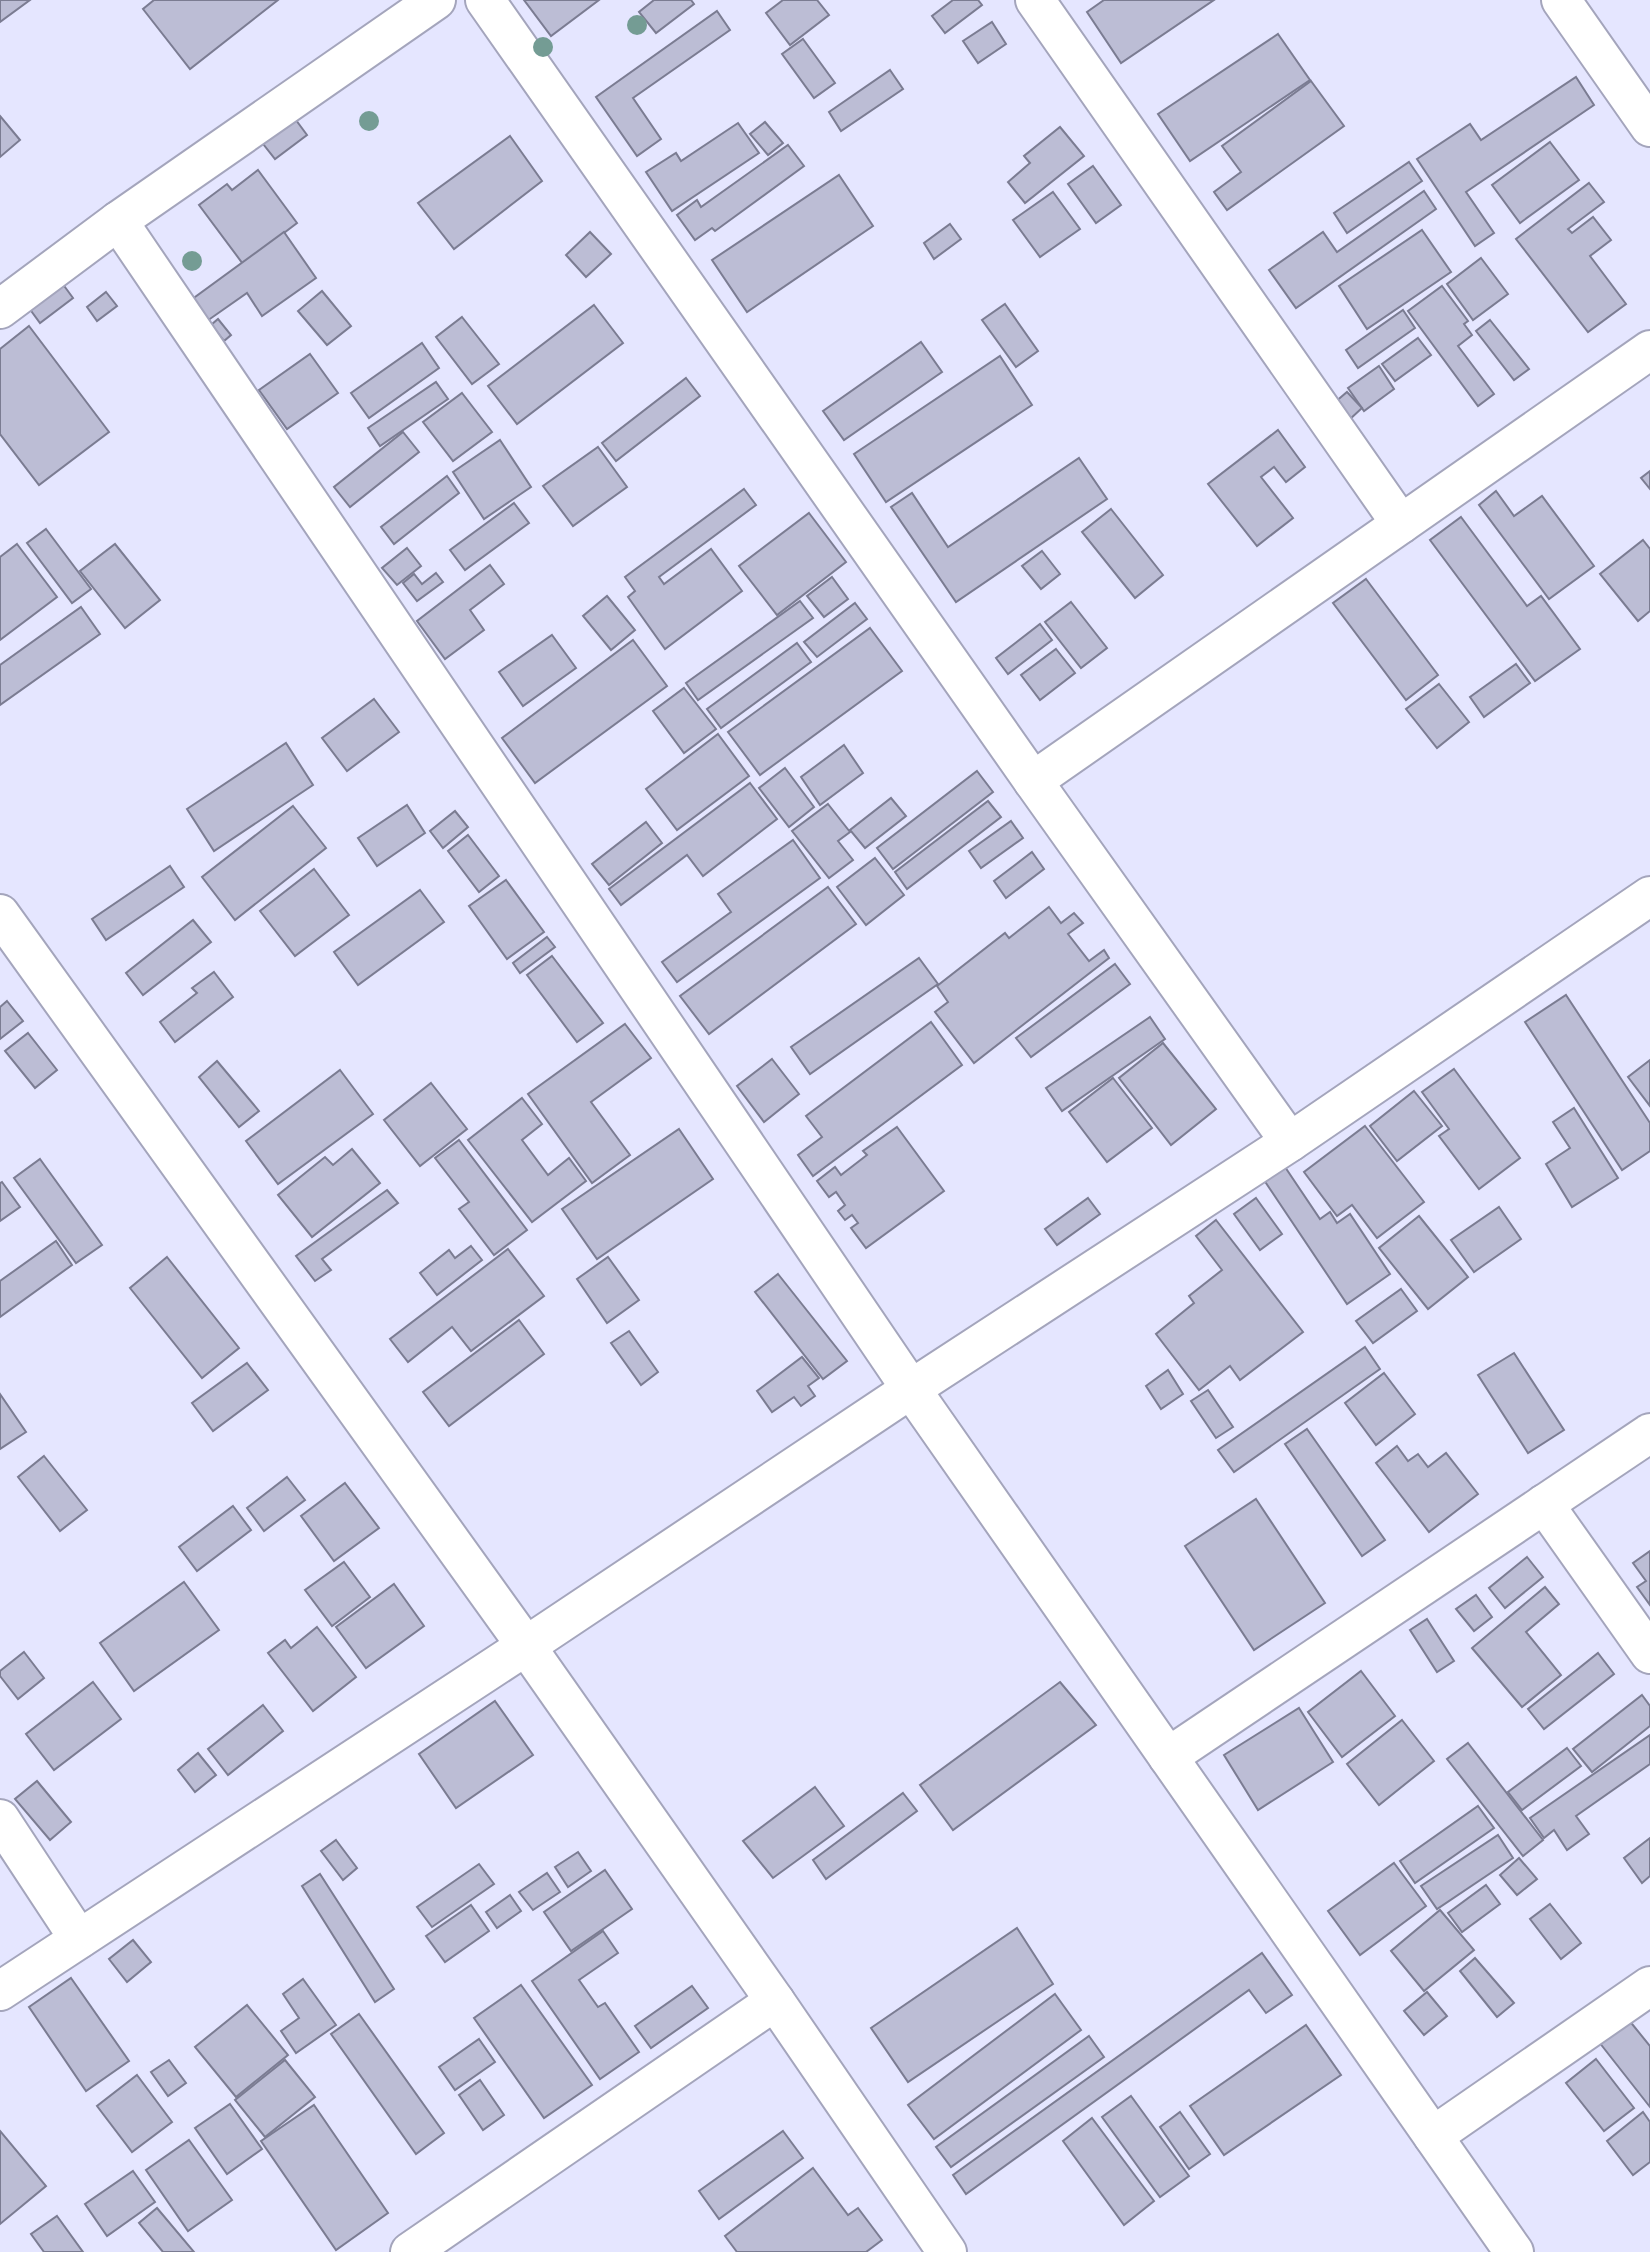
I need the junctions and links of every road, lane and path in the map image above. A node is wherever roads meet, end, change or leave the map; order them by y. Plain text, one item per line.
1 (436, 0) edge
2 (486, 0) edge
3 (1035, 0) edge
4 (1562, 0) edge
5 (1650, 127) edge
6 (118, 221) junction
7 (0, 309) edge
8 (1650, 350) edge
9 (1401, 524) junction
10 (1033, 781) junction
11 (1650, 896) edge
12 (0, 914) edge
13 (1290, 1142) junction
14 (911, 1389) junction
15 (1650, 1433) edge
16 (1544, 1504) junction
17 (526, 1646) junction
18 (1650, 1654) edge
19 (1168, 1757) junction
20 (0, 1819) edge
21 (79, 1939) junction
22 (1650, 1986) edge
23 (0, 1991) edge
24 (775, 2001) junction
25 (1433, 2136) junction
26 (410, 2252) edge
27 (947, 2252) edge
28 (1514, 2252) edge

1 - 6 street
2 - 10 street
3 - 9 street
4 - 5 street
6 - 7 street
6 - 14 street
8 - 9 street
9 - 10 street
10 - 13 street
11 - 13 street
12 - 17 street
13 - 14 street
14 - 17 street
14 - 19 street
15 - 16 street
16 - 18 street
16 - 19 street
17 - 21 street
17 - 24 street
19 - 25 street
20 - 21 street
21 - 23 street
22 - 25 street
24 - 26 street
24 - 27 street
25 - 28 street

